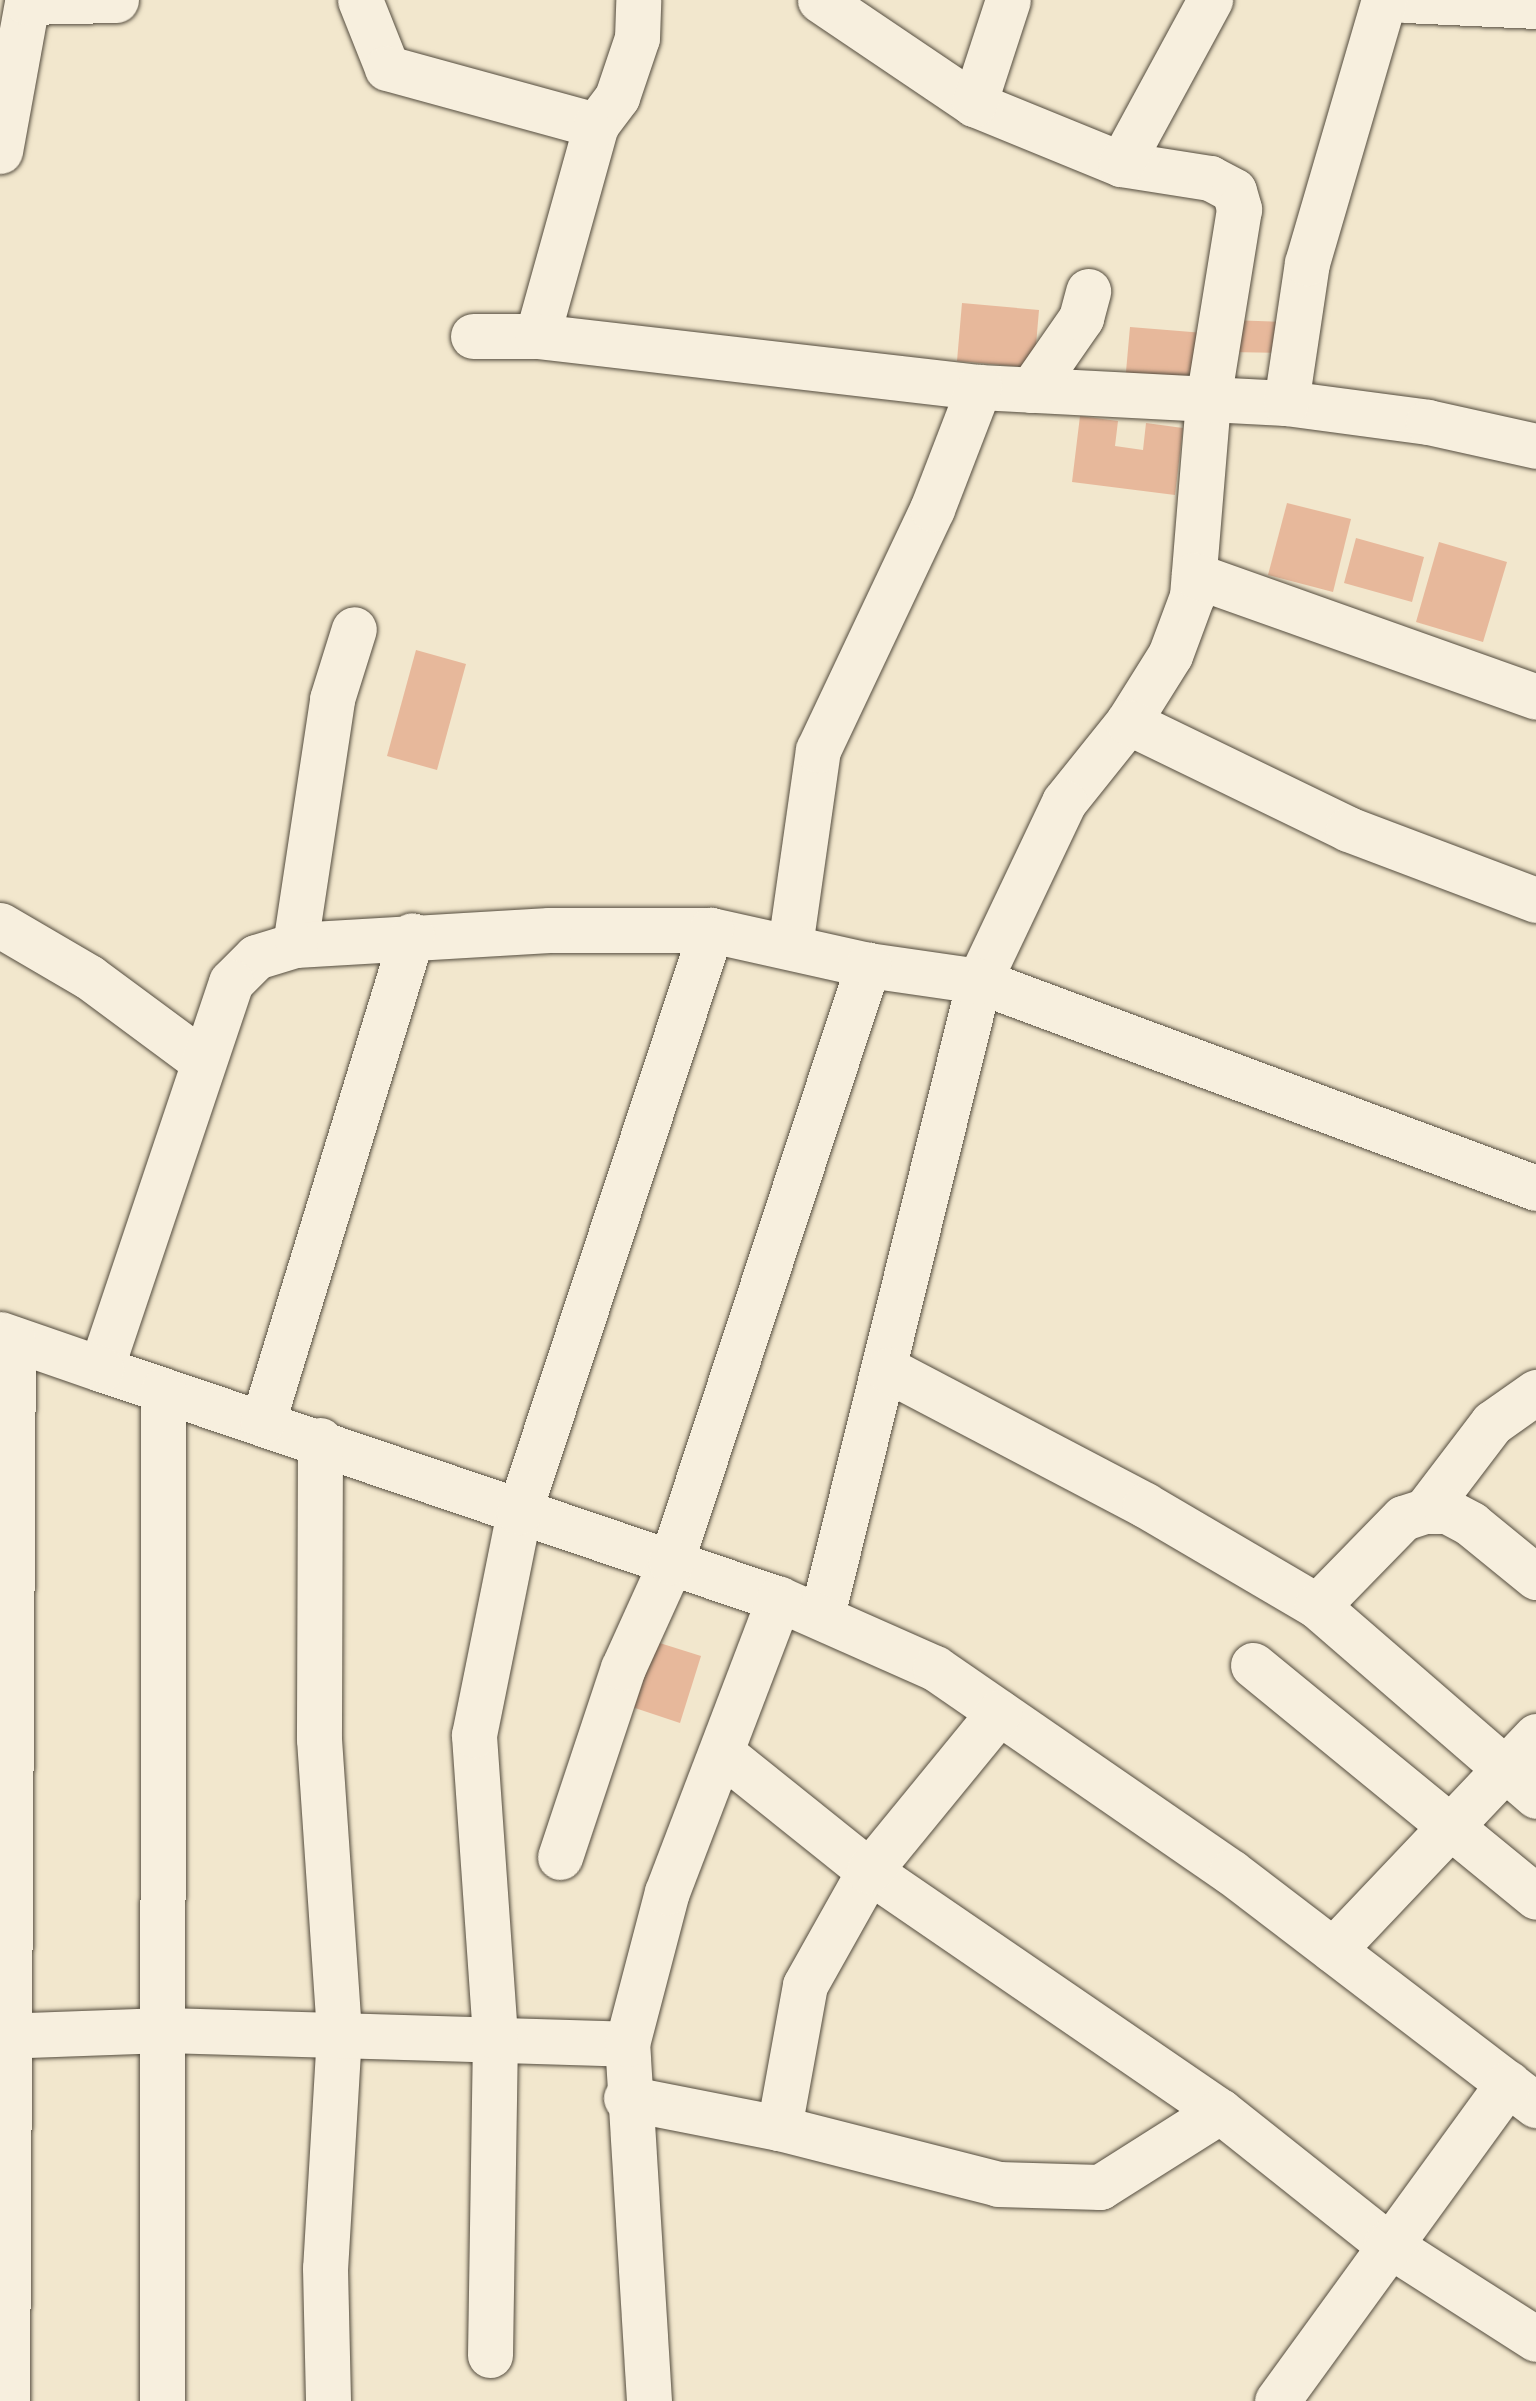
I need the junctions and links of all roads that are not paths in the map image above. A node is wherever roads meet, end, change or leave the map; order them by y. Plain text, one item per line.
1 (116, 0) edge
2 (360, 0) edge
3 (638, 0) edge
4 (820, 0) edge
5 (1008, 0) edge
6 (1210, 0) edge
7 (1384, 0) edge
8 (1405, 0) edge
9 (1536, 6) edge
10 (974, 104) junction
11 (596, 126) junction
12 (0, 151) edge
13 (1121, 164) junction
14 (1088, 290) dead end
15 (473, 336) dead end
16 (536, 336) junction
17 (978, 387) junction
18 (1031, 390) junction
19 (1208, 400) junction
20 (1286, 403) junction
21 (1536, 446) edge
22 (1194, 574) junction
23 (354, 628) dead end
24 (1536, 697) edge
25 (1128, 722) junction
26 (1536, 900) edge
27 (0, 925) edge
28 (711, 930) junction
29 (412, 935) junction
30 (294, 944) junction
31 (790, 946) junction
32 (868, 965) junction
33 (979, 981) junction
34 (200, 1059) junction
35 (1536, 1188) edge
36 (7, 1337) edge
37 (101, 1369) junction
38 (888, 1370) junction
39 (163, 1390) junction
40 (1536, 1392) edge
41 (263, 1420) junction
42 (320, 1440) junction
43 (1425, 1511) junction
44 (519, 1512) junction
45 (670, 1562) junction
46 (1536, 1577) edge
47 (779, 1599) junction
48 (1316, 1606) junction
49 (822, 1615) junction
50 (1253, 1665) dead end
51 (1000, 1712) junction
52 (1536, 1736) edge
53 (723, 1754) junction
54 (1520, 1784) edge
55 (1448, 1830) junction
56 (560, 1858) dead end
57 (868, 1871) junction
58 (1536, 1897) edge
59 (1334, 1950) junction
60 (165, 2030) junction
61 (340, 2034) junction
62 (4, 2036) edge
63 (495, 2036) junction
64 (627, 2044) junction
65 (1522, 2094) edge
66 (626, 2098) junction
67 (1220, 2111) junction
68 (779, 2128) junction
69 (1386, 2244) junction
70 (1536, 2339) edge
71 (490, 2354) dead end
72 (8, 2401) edge
73 (162, 2401) edge
74 (328, 2401) edge
75 (649, 2401) edge
76 (1277, 2401) edge

1 - 12 street
2 - 11 street
3 - 11 street
4 - 10 street
5 - 10 street
6 - 13 street
7 - 20 street
8 - 9 street
10 - 13 street
11 - 16 street
13 - 19 street
14 - 18 street
15 - 16 street
16 - 17 street
17 - 18 street
17 - 31 street
18 - 19 street
19 - 20 street
19 - 22 street
20 - 21 street
22 - 24 street
22 - 25 street
23 - 30 street
25 - 26 street
25 - 33 street
27 - 34 street
28 - 29 street
28 - 31 street
28 - 44 street
29 - 30 street
29 - 41 street
30 - 34 street
31 - 32 street
32 - 33 street
32 - 45 street
33 - 35 street
33 - 38 street
34 - 37 street
36 - 37 street
36 - 62 street
37 - 39 street
38 - 48 street
38 - 49 street
39 - 41 street
39 - 60 street
40 - 43 street
41 - 42 street
42 - 44 street
42 - 61 street
43 - 46 street
43 - 48 street
44 - 45 street
44 - 63 street
45 - 47 street
45 - 56 street
47 - 49 street
47 - 53 street
48 - 54 street
49 - 51 street
50 - 55 street
51 - 57 street
51 - 59 street
52 - 54 street
53 - 57 street
53 - 64 street
54 - 55 street
55 - 58 street
55 - 59 street
57 - 67 street
57 - 68 street
59 - 65 street
60 - 61 street
60 - 62 street
60 - 73 street
61 - 63 street
61 - 74 street
62 - 72 street
63 - 64 street
63 - 71 street
64 - 66 street
65 - 69 street
66 - 68 street
66 - 75 street
67 - 68 street
67 - 69 street
69 - 70 street
69 - 76 street

